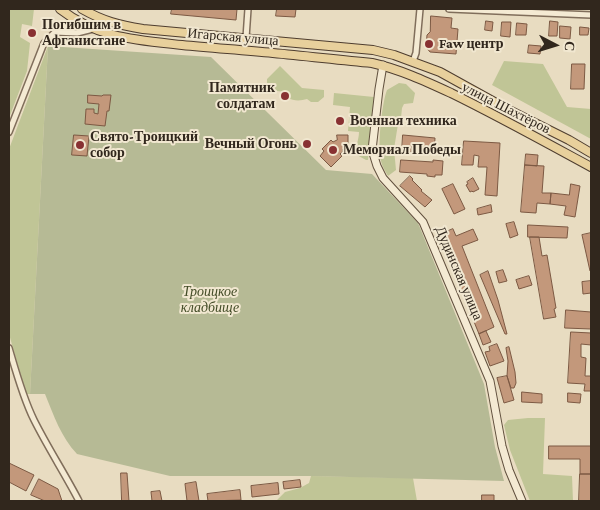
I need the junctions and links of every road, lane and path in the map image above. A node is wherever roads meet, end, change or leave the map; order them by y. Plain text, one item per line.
1 (60, 9) edge
2 (82, 9) edge
3 (248, 9) edge
4 (420, 9) edge
5 (450, 9) edge
6 (591, 15) edge
7 (94, 29) junction
8 (246, 38) junction
9 (413, 61) junction
10 (383, 65) junction
11 (409, 74) joint
12 (9, 132) edge
13 (591, 154) edge
14 (591, 167) edge
15 (9, 348) edge
16 (79, 501) edge
17 (522, 501) edge

1 - 7 main road, Игарская улица
2 - 8 main road, Игарская улица
3 - 8 street
4 - 9 street
5 - 6 street
7 - 10 main road, Игарская улица
7 - 12 street
8 - 9 main road, Игарская улица
9 - 13 main road, улица Шахтёров
10 - 11 main road, Игарская улица
10 - 17 street, Дудинская улица
11 - 14 main road, улица Шахтёров
15 - 16 street

